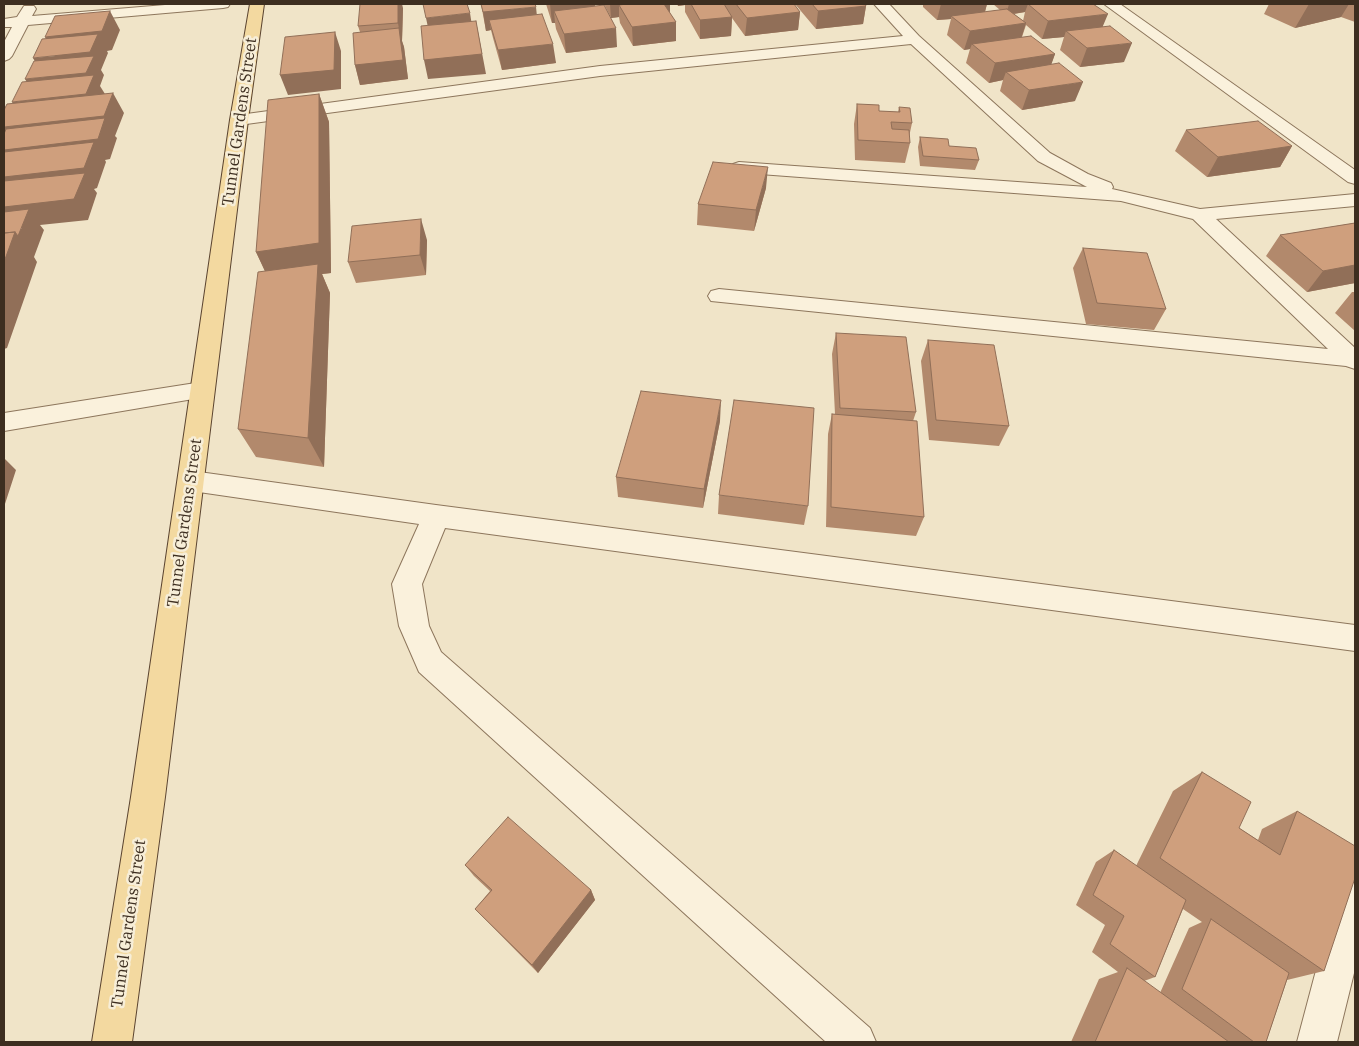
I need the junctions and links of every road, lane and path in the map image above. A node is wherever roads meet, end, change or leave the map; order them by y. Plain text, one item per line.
1 (32, 4) edge
2 (223, 4) edge
3 (257, 4) edge
4 (881, 4) edge
5 (1111, 4) edge
6 (22, 21) junction
7 (4, 23) edge
8 (914, 39) junction
9 (4, 56) edge
10 (239, 120) junction
11 (739, 168) edge
12 (1355, 178) edge
13 (1121, 195) junction
14 (1355, 200) edge
15 (1200, 215) junction
16 (719, 296) dead end
17 (1354, 360) edge
18 (202, 390) junction
19 (4, 422) edge
20 (192, 481) junction
21 (436, 516) junction
22 (1355, 638) edge
23 (1355, 895) edge
24 (112, 1042) edge
25 (856, 1042) edge
26 (1317, 1042) edge

1 - 6 street
2 - 6 street
3 - 10 main road, Tunnel Gardens Street
4 - 8 street
5 - 12 street
6 - 7 street
6 - 9 street
8 - 10 street
8 - 13 street
10 - 18 main road, Tunnel Gardens Street
11 - 13 street
13 - 15 street
14 - 15 street
15 - 17 street
16 - 17 street
18 - 19 street
18 - 20 main road, Tunnel Gardens Street
20 - 21 street
20 - 24 main road, Tunnel Gardens Street
21 - 22 street
21 - 25 street
23 - 26 street

